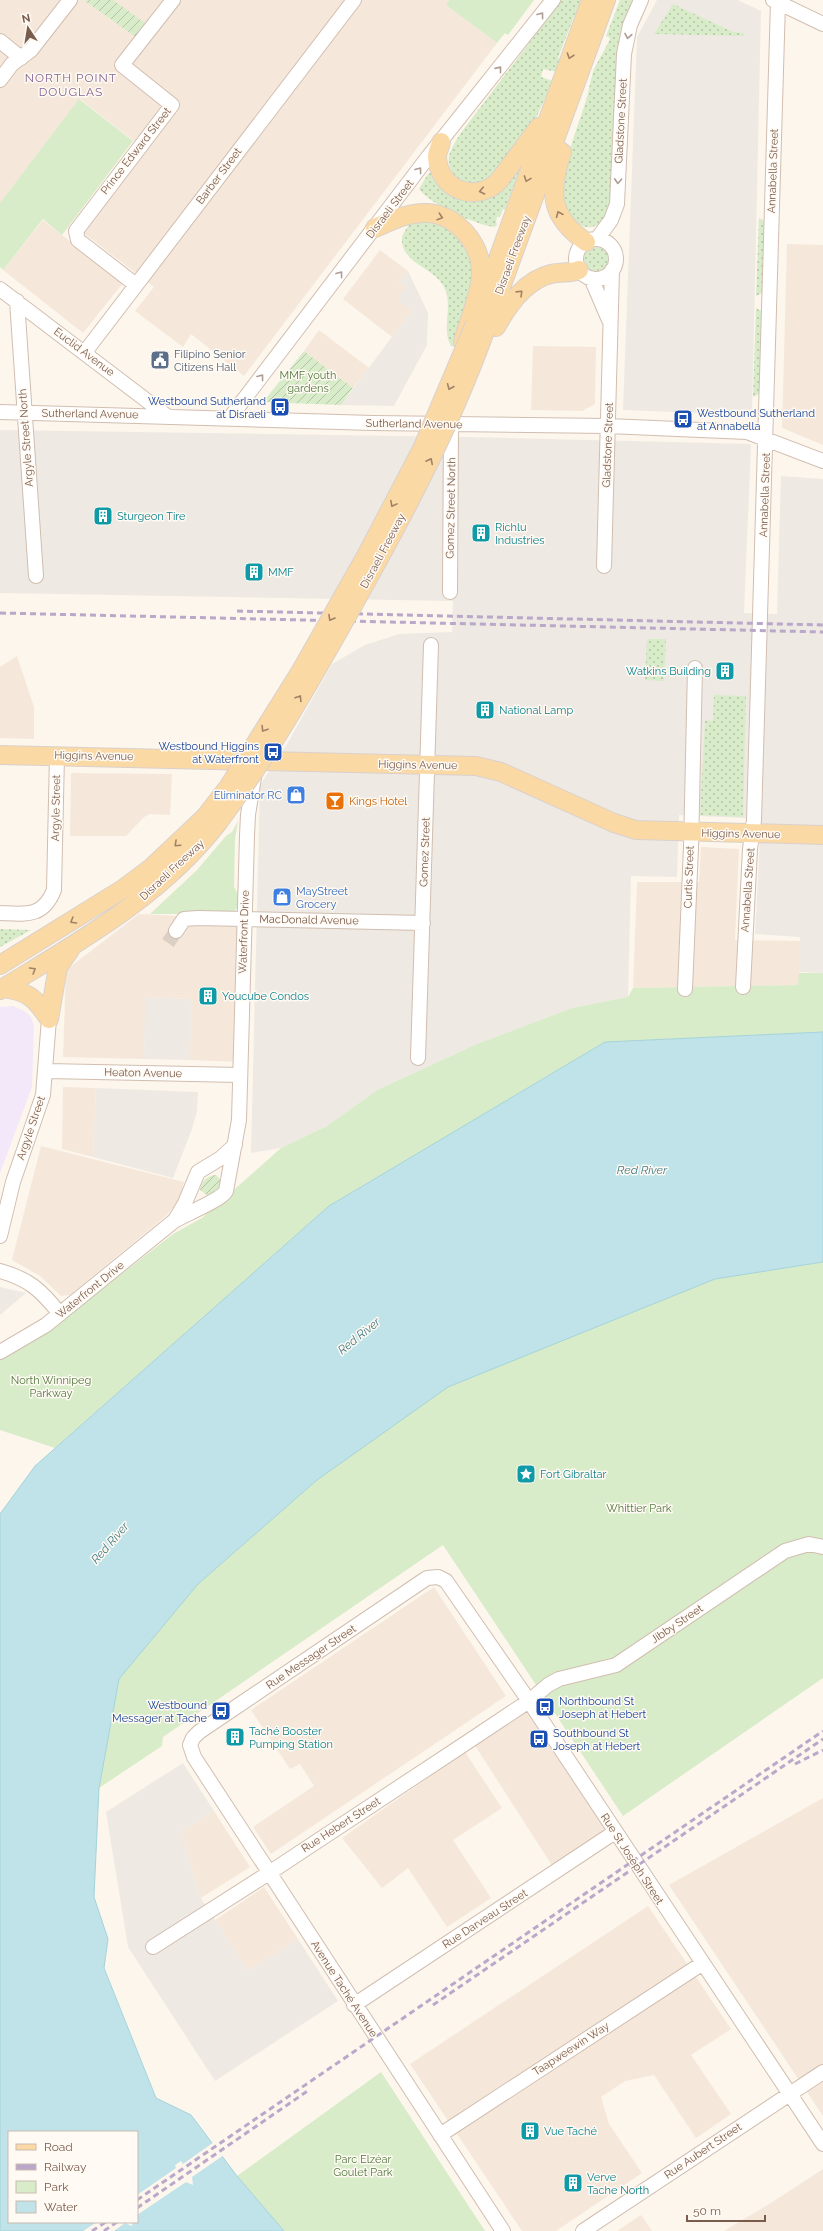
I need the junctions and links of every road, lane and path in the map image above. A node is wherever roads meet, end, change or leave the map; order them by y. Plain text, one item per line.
1 (70, 0) edge
2 (173, 0) edge
3 (354, 0) edge
4 (553, 0) edge
5 (591, 0) edge
6 (606, 0) edge
7 (641, 0) edge
8 (776, 1) edge
9 (589, 24) junction
10 (823, 24) edge
11 (0, 41) edge
12 (21, 58) junction
13 (584, 58) junction
14 (0, 80) edge
15 (551, 110) junction
16 (441, 142) junction
17 (375, 228) junction
18 (591, 240) junction
19 (612, 270) junction
20 (585, 274) junction
21 (136, 285) junction
22 (0, 288) edge
23 (17, 301) junction
24 (611, 324) junction
25 (480, 328) junction
26 (85, 352) junction
27 (0, 412) edge
28 (23, 412) junction
29 (167, 416) junction
30 (229, 419) junction
31 (451, 424) junction
32 (608, 426) junction
33 (766, 439) junction
34 (823, 461) edge
35 (604, 566) dead end
36 (36, 576) dead end
37 (450, 592) dead end
38 (431, 645) dead end
39 (695, 668) dead end
40 (0, 754) edge
41 (57, 755) junction
42 (249, 760) junction
43 (427, 765) junction
44 (211, 821) junction
45 (691, 833) junction
46 (752, 834) junction
47 (823, 835) edge
48 (0, 913) edge
49 (244, 919) junction
50 (423, 923) junction
51 (176, 931) tunnel mouth
52 (74, 945) junction
53 (0, 965) edge
54 (743, 987) dead end
55 (2, 989) edge
56 (684, 989) dead end
57 (49, 1019) junction
58 (418, 1058) dead end
59 (47, 1071) junction
60 (240, 1075) junction
61 (235, 1145) junction
62 (207, 1166) junction
63 (193, 1182) junction
64 (228, 1184) junction
65 (216, 1200) junction
66 (174, 1221) junction
67 (0, 1236) edge
68 (0, 1271) edge
69 (60, 1314) junction
70 (0, 1352) edge
71 (823, 1547) edge
72 (438, 1577) joint
73 (529, 1701) junction
74 (190, 1745) joint
75 (615, 1832) junction
76 (269, 1873) junction
77 (153, 1947) dead end
78 (703, 1963) junction
79 (354, 2005) junction
80 (823, 2072) edge
81 (790, 2094) junction
82 (440, 2135) junction
83 (823, 2144) edge
84 (503, 2231) edge
85 (583, 2231) edge

1 - 12 street
2 - 21 street, Prince Edward Street
3 - 21 street, Barber Street
16 -> 4 street, Disraeli Street
5 - 9 main road, Disraeli Freeway
6 - 9 main road, Disraeli Freeway
7 -> 18 street, Gladstone Street
8 - 10 street
8 - 33 street, Annabella Street
9 - 13 main road, Disraeli Freeway
9 -> 15 main road, Disraeli Freeway
11 - 12 street
12 - 14 street
18 -> 13 main road
13 - 25 main road, Disraeli Freeway
15 -> 16 main road
15 -> 25 main road, Disraeli Freeway
17 -> 16 street, Disraeli Street
17 -> 25 main road
30 -> 17 street, Disraeli Street
18 - 19 street, Gladstone Street
18 - 20 street, Gladstone Street
19 - 20 street
19 - 24 street, Gladstone Street
20 - 24 street, Gladstone Street
25 -> 20 main road
21 - 26 street, Barber Street
22 - 23 street, Euclid Avenue
23 - 26 street, Euclid Avenue
23 - 28 street, Argyle Street North
24 - 32 street, Gladstone Street
25 - 44 main road, Disraeli Freeway, bridge
26 - 29 street, Euclid Avenue
27 - 28 street, Sutherland Avenue
28 - 29 street, Sutherland Avenue
28 - 36 street, Argyle Street North
29 - 30 street, Sutherland Avenue
30 - 31 street, Sutherland Avenue
31 - 32 street, Sutherland Avenue
31 - 37 street, Gomez Street North
32 - 33 street, Sutherland Avenue
32 - 35 street, Gladstone Street
33 - 34 street, Sutherland Avenue
33 - 46 street, Annabella Street
38 - 43 street, Gomez Street
39 - 45 street, Curtis Street
40 - 41 main road, Higgins Avenue
41 - 42 main road, Higgins Avenue
41 - 48 street, Argyle Street
42 - 43 main road, Higgins Avenue
42 - 49 street, Waterfront Drive
43 - 45 main road, Higgins Avenue
43 - 50 street, Gomez Street
44 - 52 main road, Disraeli Freeway
44 -> 53 main road, Disraeli Freeway
45 - 46 main road, Higgins Avenue
45 - 56 street, Curtis Street
46 - 47 main road, Higgins Avenue
46 - 54 street, Annabella Street
49 - 50 street, MacDonald Avenue
49 - 51 street, MacDonald Avenue
49 - 60 street, Waterfront Drive
50 - 58 street, Gomez Street
55 -> 52 main road, Disraeli Freeway
52 - 57 main road
55 - 57 main road
57 - 59 street, Argyle Street
59 - 60 street, Heaton Avenue
59 - 67 street, Argyle Street
60 - 61 street, Waterfront Drive
61 - 62 street, Waterfront Drive
61 - 64 street, Waterfront Drive
62 - 63 street, Waterfront Drive
62 - 64 street
63 - 65 street
63 - 66 street, Waterfront Drive
64 - 65 street, Waterfront Drive
65 - 66 street, Waterfront Drive
66 - 69 street, Waterfront Drive
68 - 69 street
69 - 70 street, Waterfront Drive
71 - 73 street, Jibby Street
72 - 73 street, Rue St Joseph Street
72 - 74 street, Rue Messager Street
73 - 75 street, Rue St Joseph Street
73 - 76 street, Rue Hebert Street
74 - 76 street, Avenue Taché Avenue
75 - 78 street, Rue St Joseph Street
75 - 79 street, Rue Darveau Street
76 - 77 street, Rue Hebert Street
76 - 79 street, Avenue Taché Avenue
78 - 81 street, Rue St Joseph Street
78 - 82 street, Taapweewin Way
79 - 82 street, Avenue Taché Avenue
80 - 81 street, Rue Aubert Street
81 - 83 street, Rue St Joseph Street
81 - 85 street, Rue Aubert Street
82 - 84 street, Avenue Taché Avenue

